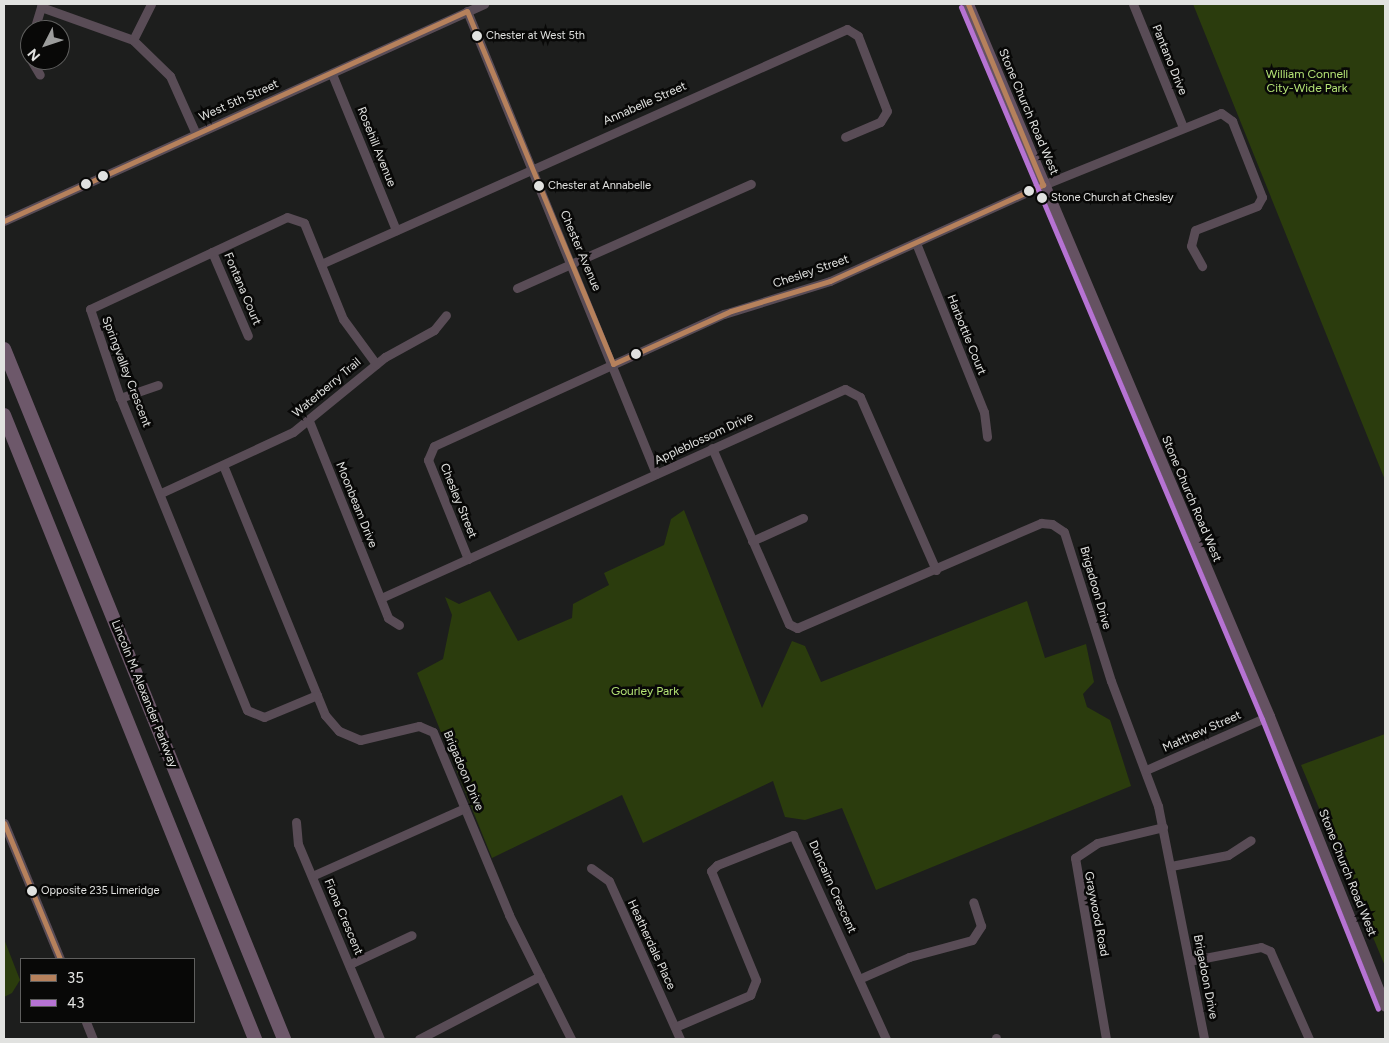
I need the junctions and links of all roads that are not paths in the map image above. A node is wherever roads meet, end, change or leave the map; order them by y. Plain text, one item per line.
1 (151, 4) edge
2 (484, 4) edge
3 (968, 4) edge
4 (1133, 4) edge
5 (42, 6) edge
6 (467, 11) junction
7 (37, 20) edge
8 (133, 40) junction
9 (37, 70) edge
10 (332, 74) junction
11 (40, 75) dead end
12 (1183, 126) junction
13 (196, 134) junction
14 (845, 137) dead end
15 (532, 167) junction
16 (750, 184) dead end
17 (1043, 185) junction
18 (4, 221) edge
19 (396, 230) junction
20 (916, 243) junction
21 (212, 252) junction
22 (572, 263) junction
23 (321, 264) junction
24 (1202, 266) dead end
25 (517, 288) dead end
26 (446, 315) dead end
27 (248, 336) dead end
28 (4, 350) edge
29 (376, 364) junction
30 (613, 364) junction
31 (158, 385) dead end
32 (120, 398) junction
33 (4, 415) edge
34 (309, 421) junction
35 (987, 437) dead end
36 (712, 448) junction
37 (223, 465) junction
38 (656, 474) junction
39 (160, 493) junction
40 (803, 518) dead end
41 (752, 542) junction
42 (468, 559) junction
43 (936, 570) junction
44 (381, 598) junction
45 (399, 625) dead end
46 (317, 695) junction
47 (1268, 716) junction
48 (1146, 770) junction
49 (465, 808) junction
50 (296, 822) dead end
51 (4, 823) edge
52 (1163, 827) junction
53 (1251, 840) dead end
54 (1171, 866) junction
55 (591, 868) dead end
56 (312, 876) junction
57 (973, 902) dead end
58 (412, 936) dead end
59 (60, 958) edge
60 (1189, 961) junction
61 (350, 964) junction
62 (540, 976) junction
63 (859, 978) junction
64 (1385, 1006) edge
65 (86, 1023) edge
66 (676, 1027) junction
67 (93, 1039) edge
68 (255, 1039) edge
69 (284, 1039) edge
70 (380, 1039) edge
71 (419, 1039) edge
72 (571, 1039) edge
73 (680, 1039) edge
74 (886, 1039) edge
75 (1106, 1039) edge
76 (1204, 1039) edge
77 (1309, 1039) edge

1 - 8 street
2 - 6 street, West 5th Street
3 - 17 main road, Stone Church Road West
4 - 12 street, Pantano Drive
5 - 7 street
5 - 8 street
6 - 10 street, West 5th Street
6 - 15 street, Chester Avenue
8 - 13 street
9 - 11 street
10 - 13 street, West 5th Street
10 - 19 street, Rosehill Avenue
12 - 17 street, Chesley Street
12 - 24 street, Chesley Street
13 - 18 street, West 5th Street
14 - 15 street, Annabelle Street
15 - 19 street, Annabelle Street
15 - 22 street, Chester Avenue
16 - 22 street
17 - 20 street, Chesley Street
17 - 47 main road, Stone Church Road West
19 - 23 street, Annabelle Street
20 - 30 street, Chesley Street
20 - 35 street, Harbottle Court
21 - 23 street, Springvalley Crescent
21 - 27 street, Fontana Court
21 - 32 street, Springvalley Crescent
22 - 25 street
22 - 30 street, Chester Avenue
23 - 29 street, Springvalley Crescent
26 - 29 street, Waterberry Trail
28 - 69 highway, Lincoln M. Alexander Parkway
29 - 34 street, Waterberry Trail
30 - 38 street, Chester Avenue
30 - 42 street, Chesley Street
31 - 32 street
32 - 39 street, Springvalley Crescent
33 - 68 highway, Lincoln M. Alexander Parkway
34 - 37 street, Waterberry Trail
34 - 44 street, Moonbeam Drive
36 - 38 street, Appleblossom Drive
36 - 41 street, Brigadoon Drive
36 - 43 street, Appleblossom Drive
37 - 39 street, Waterberry Trail
37 - 46 street, Brigadoon Drive
38 - 42 street, Appleblossom Drive
39 - 46 street, Springvalley Crescent
40 - 41 street
41 - 43 street, Brigadoon Drive
42 - 44 street, Appleblossom Drive
43 - 48 street, Brigadoon Drive
44 - 45 street, Moonbeam Drive
46 - 49 street, Brigadoon Drive
47 - 48 street, Matthew Street
47 - 64 main road, Stone Church Road West
48 - 52 street, Brigadoon Drive
49 - 56 street, Fiona Crescent
49 - 62 street, Brigadoon Drive
50 - 56 street
51 - 59 street
52 - 54 street, Brigadoon Drive
52 - 75 street, Graywood Road
53 - 54 street
54 - 60 street, Brigadoon Drive
55 - 66 street, Heatherdale Place
56 - 61 street, Fiona Crescent
57 - 63 street
58 - 61 street
60 - 76 street, Brigadoon Drive
60 - 77 street
61 - 70 street, Fiona Crescent
62 - 71 street
62 - 72 street, Brigadoon Drive
63 - 66 street, Duncairn Crescent
63 - 74 street, Duncairn Crescent
65 - 67 street
66 - 73 street, Heatherdale Place

